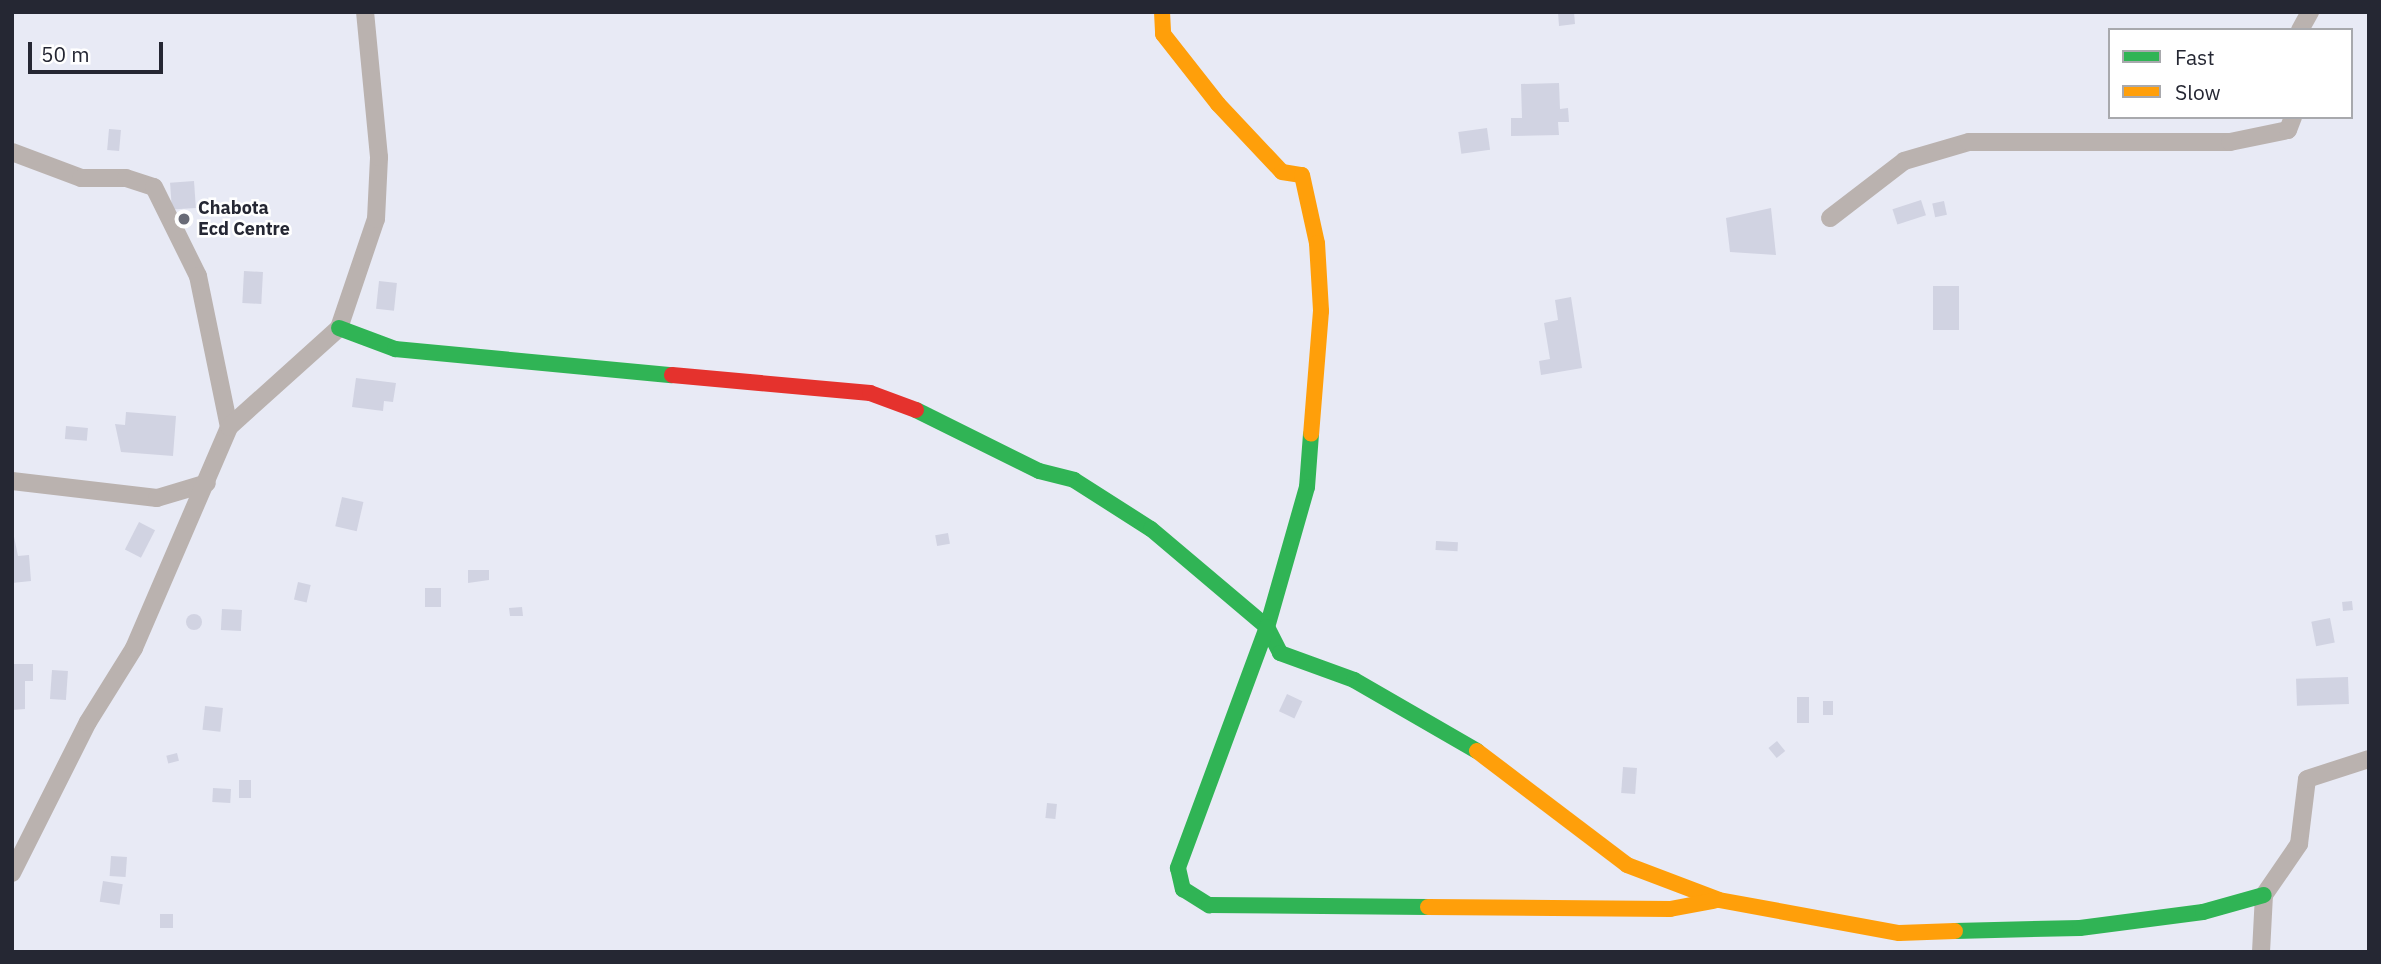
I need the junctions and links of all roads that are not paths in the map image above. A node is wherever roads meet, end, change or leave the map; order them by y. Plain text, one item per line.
1 (365, 12) edge
2 (1162, 12) edge
3 (2310, 12) edge
4 (2301, 28) edge
5 (2292, 119) edge
6 (12, 152) edge
7 (1830, 218) dead end
8 (339, 328) junction
9 (229, 427) junction
10 (12, 481) edge
11 (207, 483) junction
12 (1267, 627) junction
13 (2369, 759) edge
14 (12, 873) edge
15 (2264, 895) junction
16 (1718, 900) junction
17 (2261, 952) edge

1 - 8 street
2 - 12 street
3 - 4 street
5 - 7 street
6 - 9 street
8 - 9 street
8 - 12 street
9 - 11 street
10 - 11 street
11 - 14 street
12 - 16 street
12 - 16 street
13 - 15 street
15 - 16 street
15 - 17 street

